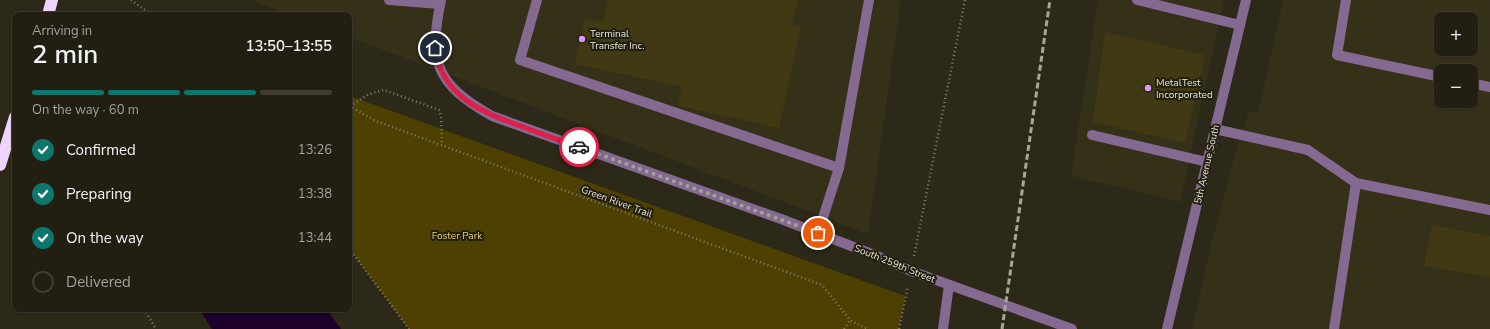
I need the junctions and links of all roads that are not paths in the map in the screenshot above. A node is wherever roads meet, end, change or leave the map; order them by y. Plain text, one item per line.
1 (52, 0) edge
2 (389, 0) edge
3 (537, 0) edge
4 (869, 0) edge
5 (1137, 0) edge
6 (1246, 0) edge
7 (1346, 0) edge
8 (441, 2) edge
9 (1162, 3) edge
10 (49, 12) edge
11 (1240, 24) junction
12 (1434, 76) edge
13 (1478, 84) edge
14 (1490, 87) edge
15 (12, 127) edge
16 (1215, 129) junction
17 (1092, 135) dead end
18 (1207, 162) junction
19 (0, 165) edge
20 (839, 168) junction
21 (1356, 183) junction
22 (1490, 210) edge
23 (818, 233) junction
24 (949, 285) junction
25 (943, 329) edge
26 (1072, 329) edge
27 (1167, 329) edge
28 (1334, 329) edge

1 - 10 highway
2 - 8 street
3 - 20 street
4 - 20 street
5 - 9 street
6 - 11 street, 5th Avenue South
7 - 12 street
8 - 23 street, South 259th Street
9 - 11 street
11 - 16 street, 5th Avenue South
13 - 14 street
15 - 19 highway
16 - 18 street, 5th Avenue South
16 - 21 street
17 - 18 street
18 - 27 street, 5th Avenue South
20 - 23 street
21 - 22 street
21 - 28 street
23 - 24 street, South 259th Street
24 - 25 street
24 - 26 street, South 259th Street

